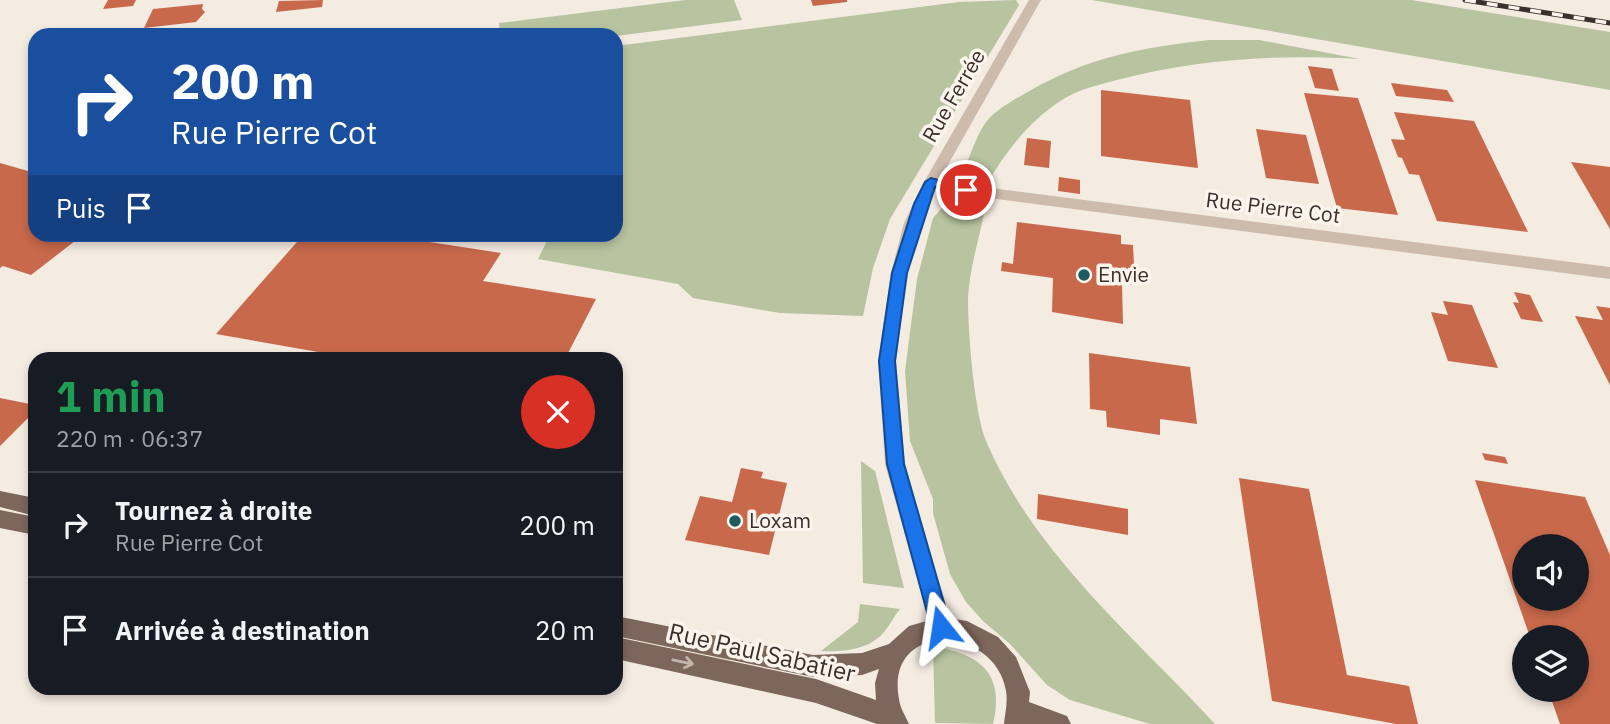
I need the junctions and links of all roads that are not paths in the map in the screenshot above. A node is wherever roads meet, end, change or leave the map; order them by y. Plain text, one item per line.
1 (1035, 0) edge
2 (931, 182) junction
3 (1610, 273) edge
4 (0, 499) edge
5 (28, 505) edge
6 (0, 519) edge
7 (28, 525) edge
8 (623, 627) edge
9 (941, 627) junction
10 (623, 650) edge
11 (895, 653) junction
12 (1017, 717) edge
13 (895, 721) edge
14 (1059, 724) edge

1 - 2 street, Rue Ferrée
2 - 3 street, Rue Pierre Cot
2 - 9 street, Rue Ferrée
4 - 5 main road
6 - 7 main road
8 - 11 main road, Rue Paul Sabatier
9 - 11 main road
9 - 12 main road
10 -> 13 main road, Rue Paul Sabatier
11 - 13 main road
12 - 14 main road

